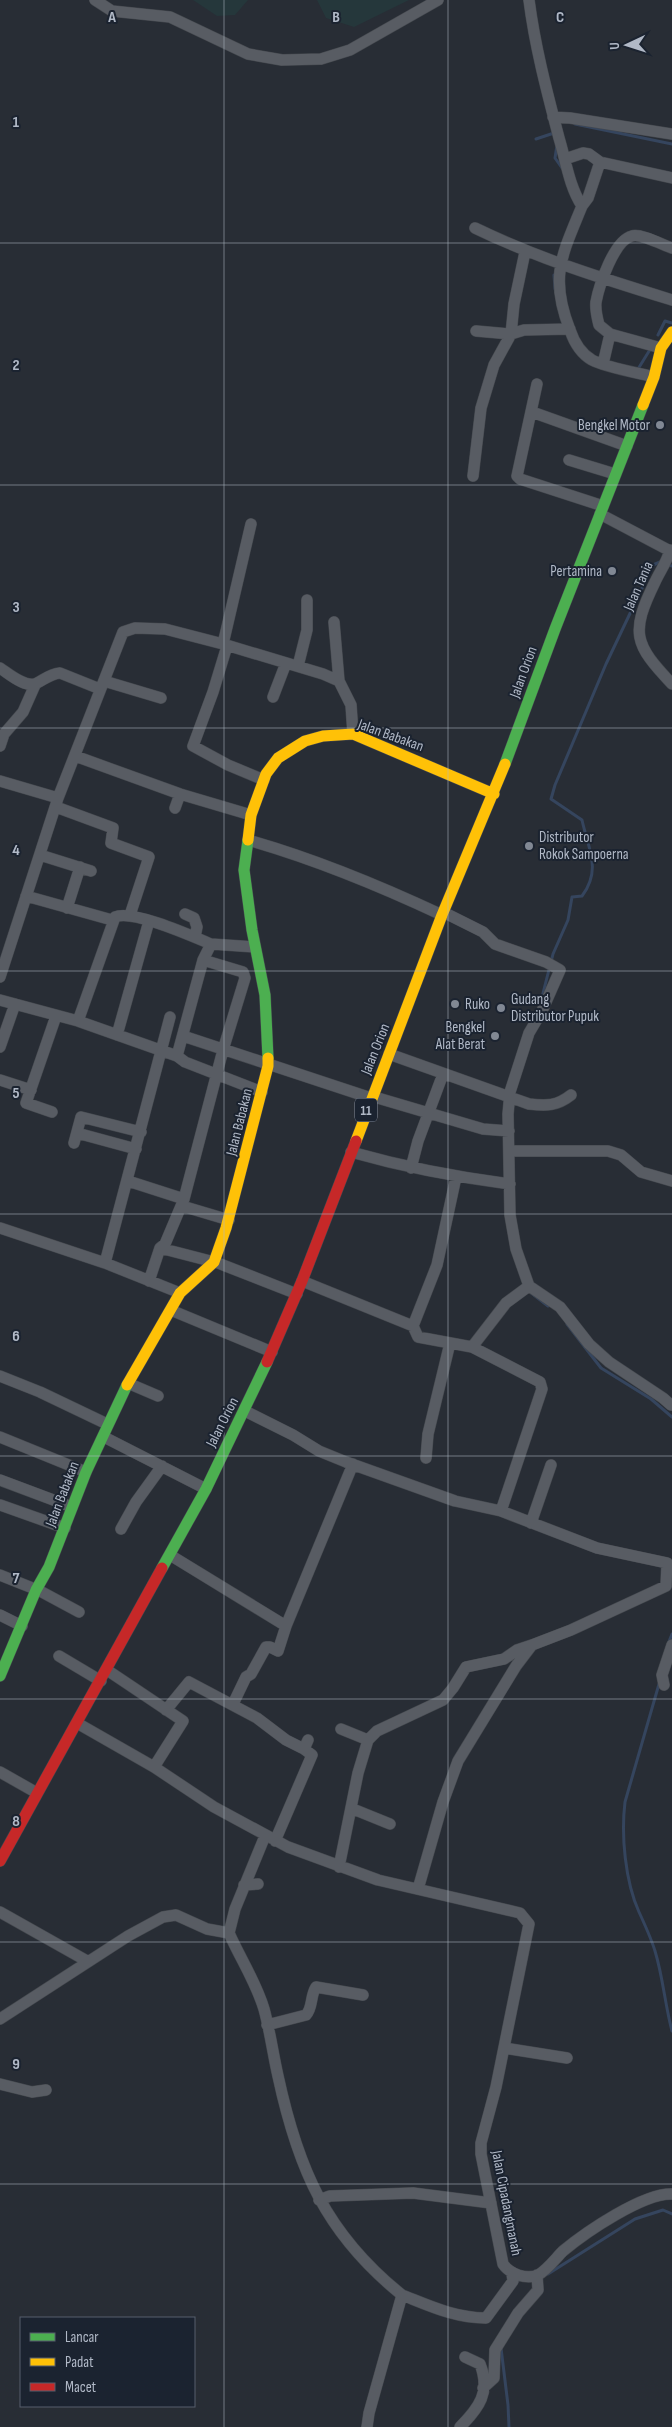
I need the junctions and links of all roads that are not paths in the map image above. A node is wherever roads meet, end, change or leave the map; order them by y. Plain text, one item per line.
1 (95, 0) edge
2 (438, 0) edge
3 (529, 0) edge
4 (554, 119) junction
5 (672, 134) edge
6 (565, 160) junction
7 (600, 162) junction
8 (672, 178) edge
9 (582, 206) junction
10 (475, 228) dead end
11 (672, 248) edge
12 (525, 252) junction
13 (559, 265) junction
14 (604, 278) junction
15 (672, 300) edge
16 (570, 329) junction
17 (476, 331) dead end
18 (672, 332) edge
19 (511, 334) junction
20 (610, 334) junction
21 (661, 348) junction
22 (602, 364) junction
23 (654, 378) junction
24 (537, 384) dead end
25 (532, 412) junction
26 (627, 446) junction
27 (568, 460) dead end
28 (615, 474) junction
29 (473, 476) dead end
30 (601, 510) junction
31 (251, 524) dead end
32 (670, 553) edge
33 (307, 600) dead end
34 (334, 622) dead end
35 (225, 645) junction
36 (286, 663) junction
37 (298, 666) junction
38 (0, 668) edge
39 (339, 681) junction
40 (672, 684) edge
41 (35, 685) junction
42 (102, 685) junction
43 (273, 697) dead end
44 (161, 698) dead end
45 (353, 734) junction
46 (0, 746) edge
47 (75, 756) junction
48 (264, 780) junction
49 (0, 781) edge
50 (180, 794) junction
51 (494, 794) junction
52 (57, 802) junction
53 (175, 808) dead end
54 (251, 815) junction
55 (248, 840) junction
56 (40, 855) junction
57 (26, 896) junction
58 (68, 908) junction
59 (185, 914) dead end
60 (442, 914) junction
61 (130, 915) junction
62 (112, 920) junction
63 (149, 921) junction
64 (194, 937) junction
65 (211, 944) junction
66 (255, 947) junction
67 (203, 960) junction
68 (0, 977) edge
69 (0, 1000) edge
70 (15, 1004) junction
71 (56, 1016) junction
72 (170, 1017) dead end
73 (78, 1022) junction
74 (117, 1035) junction
75 (183, 1036) junction
76 (0, 1048) edge
77 (223, 1050) junction
78 (161, 1051) junction
79 (389, 1054) junction
80 (177, 1056) junction
81 (268, 1066) junction
82 (442, 1074) junction
83 (217, 1075) junction
84 (0, 1080) edge
85 (31, 1090) junction
86 (262, 1092) junction
87 (571, 1095) dead end
88 (371, 1097) junction
89 (507, 1097) junction
90 (52, 1112) dead end
91 (429, 1114) junction
92 (141, 1132) junction
93 (505, 1132) junction
94 (136, 1149) junction
95 (510, 1151) junction
96 (351, 1152) junction
97 (411, 1168) junction
98 (456, 1177) junction
99 (672, 1181) edge
100 (128, 1182) junction
101 (507, 1184) junction
102 (183, 1202) junction
103 (229, 1220) junction
104 (0, 1228) edge
105 (160, 1248) junction
106 (105, 1263) junction
107 (219, 1263) junction
108 (149, 1281) junction
109 (302, 1281) junction
110 (527, 1288) junction
111 (180, 1293) junction
112 (297, 1294) junction
113 (174, 1311) junction
114 (414, 1326) junction
115 (450, 1343) junction
116 (472, 1347) junction
117 (272, 1352) junction
118 (0, 1376) edge
119 (131, 1384) junction
120 (158, 1396) dead end
121 (671, 1405) edge
122 (245, 1411) junction
123 (107, 1424) junction
124 (0, 1437) edge
125 (105, 1438) junction
126 (426, 1458) dead end
127 (353, 1464) junction
128 (551, 1465) dead end
129 (162, 1466) junction
130 (86, 1472) junction
131 (0, 1480) edge
132 (206, 1489) junction
133 (0, 1505) edge
134 (72, 1507) junction
135 (501, 1511) junction
136 (531, 1523) junction
137 (65, 1528) junction
138 (121, 1529) dead end
139 (170, 1555) junction
140 (0, 1575) edge
141 (669, 1588) edge
142 (36, 1590) junction
143 (79, 1612) dead end
144 (0, 1615) edge
145 (22, 1626) junction
146 (286, 1626) junction
147 (532, 1645) junction
148 (672, 1645) edge
149 (59, 1656) dead end
150 (107, 1670) junction
151 (0, 1676) edge
152 (101, 1681) junction
153 (664, 1685) dead end
154 (233, 1704) junction
155 (166, 1710) junction
156 (77, 1723) junction
157 (341, 1729) dead end
158 (368, 1740) junction
159 (154, 1767) junction
160 (0, 1772) edge
161 (37, 1792) junction
162 (353, 1809) junction
163 (390, 1824) dead end
164 (270, 1839) junction
165 (0, 1861) edge
166 (339, 1867) junction
167 (258, 1884) dead end
168 (244, 1886) junction
169 (418, 1889) junction
170 (0, 1912) edge
171 (229, 1933) junction
172 (87, 1961) junction
173 (363, 1995) dead end
174 (0, 2018) edge
175 (267, 2025) junction
176 (504, 2048) junction
177 (567, 2058) dead end
178 (0, 2084) edge
179 (46, 2090) dead end
180 (672, 2194) edge
181 (319, 2200) junction
182 (491, 2204) junction
183 (512, 2274) junction
184 (537, 2275) junction
185 (402, 2295) junction
186 (465, 2357) dead end
187 (483, 2388) junction
188 (367, 2427) edge
189 (460, 2427) edge

1 - 2 street
3 - 4 street
4 - 5 street
4 - 6 street
6 - 7 street
6 - 9 street
7 - 8 street
7 - 9 street
9 - 13 street
10 - 12 street
11 - 14 street
12 - 13 street
12 - 19 street
13 - 14 street
13 - 16 street
14 - 15 street
14 - 20 street
16 - 19 street
16 - 22 street
17 - 19 street
18 - 21 main road, Jalan Orion / 11
19 - 29 street
20 - 21 street
20 - 22 street
21 - 23 main road, Jalan Orion / 11
22 - 23 street
23 - 26 main road, Jalan Orion / 11
24 - 25 street
25 - 26 street
25 - 30 street
26 - 28 main road, Jalan Orion / 11
27 - 28 street
28 - 30 main road, Jalan Orion / 11
30 - 32 street
30 - 51 main road, Jalan Orion / 11
31 - 35 street
32 - 40 street, Jalan Tania
33 - 37 street
34 - 39 street
35 - 36 street
35 - 42 street
35 - 48 street
36 - 37 street
36 - 43 street
37 - 39 street
38 - 41 street
39 - 45 street
41 - 42 street
41 - 46 street
42 - 44 street
42 - 47 street
45 - 48 main road, Jalan Babakan
45 - 51 main road, Jalan Babakan
47 - 50 street
47 - 52 street
48 - 54 main road, Jalan Babakan
49 - 52 street
50 - 53 street
50 - 54 street
51 - 60 main road, Jalan Orion / 11
52 - 56 street
52 - 61 street
54 - 55 main road, Jalan Babakan
55 - 60 street
55 - 66 main road, Jalan Babakan
56 - 57 street
56 - 58 street
57 - 58 street
57 - 68 street
58 - 62 street
59 - 64 street
60 - 79 main road, Jalan Orion / 11
60 - 89 street
61 - 62 street
61 - 63 street
62 - 73 street
63 - 64 street
63 - 74 street
64 - 65 street
65 - 66 street
65 - 67 street
66 - 81 main road, Jalan Babakan
67 - 75 street
67 - 77 street
69 - 70 street
70 - 71 street
70 - 76 street
71 - 73 street
71 - 85 street
72 - 78 street
73 - 74 street
74 - 78 street
75 - 77 street
75 - 80 street
77 - 81 street
77 - 83 street
78 - 80 street
78 - 92 street
79 - 82 street
79 - 88 main road, Jalan Orion / 11
80 - 83 street
81 - 86 main road, Jalan Babakan
81 - 88 street
82 - 89 street
82 - 91 street
83 - 86 street
83 - 102 street
84 - 85 street
85 - 90 street
86 - 103 main road, Jalan Babakan
87 - 89 street
88 - 91 street
88 - 96 main road, Jalan Orion / 11
89 - 93 street
91 - 93 street
91 - 97 street
92 - 94 street
92 - 94 street
93 - 95 street
94 - 100 street
95 - 99 street
95 - 101 street
96 - 97 street
96 - 109 main road, Jalan Orion / 11
97 - 98 street
98 - 101 street
98 - 114 street
100 - 102 street
100 - 106 street
101 - 110 street
102 - 103 street
102 - 105 street
103 - 107 main road, Jalan Babakan
104 - 106 street
105 - 107 street
105 - 108 street
106 - 108 street
107 - 111 main road, Jalan Babakan
107 - 112 street
108 - 111 street
109 - 112 main road, Jalan Orion / 11
109 - 114 street
110 - 116 street
110 - 121 street
111 - 113 main road, Jalan Babakan
112 - 117 main road, Jalan Orion / 11
113 - 117 street
113 - 119 main road, Jalan Babakan
114 - 115 street
115 - 116 street
115 - 126 street
116 - 135 street
117 - 122 main road, Jalan Orion / 11
118 - 123 street
119 - 120 street
119 - 123 main road, Jalan Babakan
122 - 127 street
122 - 132 main road, Jalan Orion / 11
123 - 125 main road, Jalan Babakan
124 - 130 street
125 - 129 street
125 - 130 main road, Jalan Babakan
127 - 135 street
127 - 146 street
128 - 136 street
129 - 132 street
129 - 138 street
130 - 134 main road, Jalan Babakan
131 - 134 street
132 - 139 main road, Jalan Orion / 11
133 - 137 street
134 - 137 main road, Jalan Babakan
135 - 136 street
136 - 141 street
137 - 142 main road, Jalan Babakan
139 - 146 street
139 - 150 main road, Jalan Orion / 11
140 - 142 street
141 - 147 street
142 - 143 street
142 - 145 main road, Jalan Babakan
144 - 145 street
145 - 151 main road, Jalan Babakan
146 - 154 street
147 - 158 street
147 - 169 street
148 - 153 street
149 - 152 street
150 - 152 main road, Jalan Orion / 11
150 - 155 street
152 - 156 main road, Jalan Orion / 11
154 - 155 street
154 - 164 street
155 - 159 street
156 - 159 street
156 - 161 main road, Jalan Orion / 11
157 - 158 street
158 - 162 street
159 - 164 street
160 - 161 street
161 - 165 main road, Jalan Orion / 11
162 - 163 street
162 - 166 street
164 - 166 street
164 - 168 street
166 - 169 street
167 - 168 street
168 - 171 street
169 - 176 street, Jalan Cipadangmanah
170 - 172 street
171 - 172 street
171 - 175 street
172 - 174 street
173 - 175 street
175 - 181 street
176 - 177 street
176 - 182 street, Jalan Cipadangmanah
178 - 179 street
180 - 184 street
181 - 182 street
181 - 185 street
182 - 183 street, Jalan Cipadangmanah
183 - 184 street, Jalan Cipadangmanah
183 - 185 street
184 - 187 street
185 - 188 street
186 - 187 street
187 - 189 street

